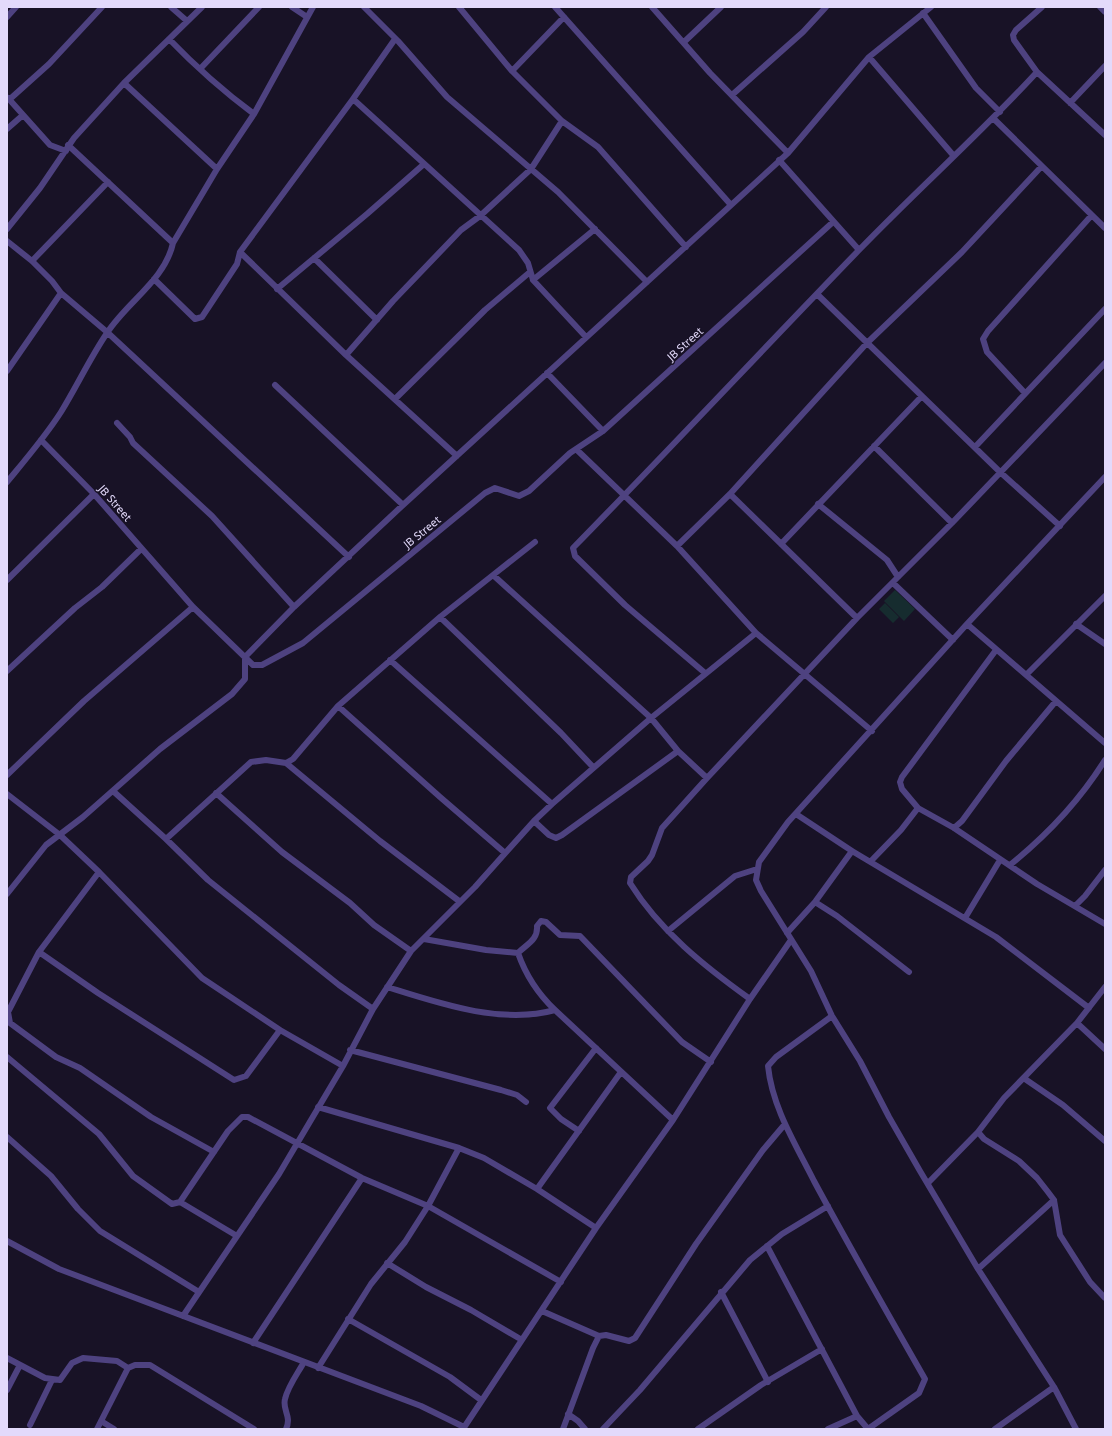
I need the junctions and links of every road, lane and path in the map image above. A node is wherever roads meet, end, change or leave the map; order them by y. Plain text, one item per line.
1 (16, 7) edge
2 (102, 7) edge
3 (171, 7) edge
4 (202, 7) edge
5 (260, 7) edge
6 (292, 7) edge
7 (313, 7) edge
8 (364, 7) edge
9 (459, 7) edge
10 (555, 7) edge
11 (652, 7) edge
12 (721, 7) edge
13 (826, 7) edge
14 (931, 7) edge
15 (1042, 7) edge
16 (1100, 7) edge
17 (1105, 12) edge
18 (923, 13) junction
19 (7, 16) edge
20 (307, 17) junction
21 (564, 17) junction
22 (187, 21) junction
23 (169, 39) junction
24 (395, 39) junction
25 (684, 42) junction
26 (869, 57) junction
27 (1105, 66) edge
28 (200, 69) junction
29 (512, 71) junction
30 (1037, 72) junction
31 (124, 83) junction
32 (732, 95) junction
33 (8, 98) edge
34 (353, 99) junction
35 (1070, 103) junction
36 (1000, 112) junction
37 (254, 114) junction
38 (23, 115) junction
39 (993, 118) junction
40 (562, 121) junction
41 (7, 129) edge
42 (1105, 135) edge
43 (67, 148) junction
44 (788, 153) junction
45 (953, 156) junction
46 (779, 160) junction
47 (424, 164) junction
48 (1041, 167) junction
49 (218, 169) junction
50 (531, 169) junction
51 (108, 182) junction
52 (732, 205) junction
53 (480, 216) junction
54 (1091, 216) junction
55 (833, 222) junction
56 (7, 228) edge
57 (1105, 228) edge
58 (595, 229) junction
59 (7, 242) edge
60 (173, 243) junction
61 (686, 247) junction
62 (859, 250) junction
63 (240, 252) junction
64 (314, 258) junction
65 (32, 261) junction
66 (530, 272) junction
67 (154, 279) junction
68 (533, 280) junction
69 (647, 282) junction
70 (277, 289) junction
71 (61, 293) junction
72 (818, 295) junction
73 (1105, 309) edge
74 (378, 320) junction
75 (107, 332) junction
76 (586, 337) junction
77 (867, 343) junction
78 (346, 355) junction
79 (1105, 363) edge
80 (7, 371) edge
81 (547, 373) junction
82 (275, 385) dead end
83 (1024, 392) junction
84 (922, 396) junction
85 (395, 399) junction
86 (117, 423) dead end
87 (603, 431) junction
88 (41, 440) junction
89 (874, 446) junction
90 (975, 446) junction
91 (577, 450) junction
92 (457, 456) junction
93 (1000, 472) junction
94 (1105, 477) edge
95 (7, 482) edge
96 (94, 494) junction
97 (730, 494) junction
98 (625, 495) junction
99 (818, 504) junction
100 (403, 505) junction
101 (952, 523) junction
102 (1060, 526) junction
103 (535, 542) dead end
104 (781, 544) junction
105 (676, 546) junction
106 (141, 549) junction
107 (349, 557) junction
108 (493, 575) junction
109 (898, 577) junction
110 (7, 580) edge
111 (893, 583) junction
112 (1105, 596) edge
113 (193, 607) junction
114 (294, 607) junction
115 (440, 617) junction
116 (857, 618) junction
117 (967, 624) junction
118 (1076, 624) junction
119 (756, 633) junction
120 (953, 640) junction
121 (1105, 644) edge
122 (996, 650) junction
123 (245, 657) junction
124 (390, 660) junction
125 (7, 671) edge
126 (705, 673) junction
127 (804, 674) junction
128 (1027, 674) junction
129 (1056, 701) junction
130 (338, 706) junction
131 (651, 718) junction
132 (872, 731) junction
133 (1105, 743) edge
134 (678, 750) junction
135 (1105, 760) edge
136 (286, 763) junction
137 (593, 767) junction
138 (7, 775) edge
139 (707, 778) junction
140 (113, 791) junction
141 (216, 793) junction
142 (7, 794) edge
143 (552, 804) junction
144 (918, 808) junction
145 (796, 814) junction
146 (534, 821) junction
147 (954, 828) junction
148 (60, 835) junction
149 (166, 839) junction
150 (852, 851) junction
151 (505, 853) junction
152 (1000, 860) junction
153 (871, 861) junction
154 (1010, 865) junction
155 (757, 869) junction
156 (1105, 870) edge
157 (99, 872) junction
158 (7, 894) edge
159 (459, 902) junction
160 (815, 902) junction
161 (1075, 906) junction
162 (965, 918) junction
163 (1105, 924) edge
164 (668, 931) junction
165 (787, 933) junction
166 (424, 939) junction
167 (791, 940) junction
168 (411, 951) junction
169 (38, 952) junction
170 (518, 952) junction
171 (908, 972) dead end
172 (387, 987) junction
173 (1105, 987) edge
174 (750, 999) junction
175 (1088, 1008) junction
176 (373, 1009) junction
177 (555, 1010) junction
178 (832, 1016) junction
179 (1077, 1022) junction
180 (280, 1030) junction
181 (596, 1048) junction
182 (1105, 1049) edge
183 (350, 1050) junction
184 (7, 1057) edge
185 (711, 1062) junction
186 (343, 1066) junction
187 (621, 1072) junction
188 (1025, 1078) junction
189 (526, 1102) dead end
190 (318, 1107) junction
191 (673, 1120) junction
192 (785, 1124) junction
193 (579, 1131) junction
194 (978, 1132) junction
195 (7, 1137) edge
196 (1105, 1141) edge
197 (298, 1144) junction
198 (459, 1148) junction
199 (214, 1152) junction
200 (362, 1178) junction
201 (928, 1183) junction
202 (537, 1189) junction
203 (1054, 1200) junction
204 (180, 1202) junction
205 (428, 1206) junction
206 (828, 1206) junction
207 (596, 1228) junction
208 (238, 1236) junction
209 (8, 1243) edge
210 (767, 1246) junction
211 (387, 1263) junction
212 (978, 1269) junction
213 (561, 1282) junction
214 (199, 1292) junction
215 (721, 1292) junction
216 (1105, 1298) edge
217 (542, 1311) junction
218 (183, 1316) junction
219 (348, 1319) junction
220 (599, 1336) junction
221 (522, 1340) junction
222 (253, 1343) junction
223 (822, 1349) junction
224 (7, 1358) edge
225 (304, 1362) junction
226 (20, 1365) junction
227 (128, 1368) junction
228 (318, 1368) junction
229 (52, 1380) junction
230 (768, 1382) junction
231 (1054, 1387) junction
232 (7, 1390) edge
233 (481, 1400) junction
234 (568, 1414) junction
235 (857, 1416) junction
236 (101, 1421) junction
237 (30, 1425) dead end
238 (464, 1428) edge
239 (97, 1429) edge
240 (114, 1429) edge
241 (254, 1429) edge
242 (286, 1429) edge
243 (563, 1429) edge
244 (585, 1429) edge
245 (603, 1429) edge
246 (698, 1429) edge
247 (828, 1429) edge
248 (995, 1429) edge
249 (1076, 1429) edge

1 - 19 street
2 - 33 street
3 - 22 street
4 - 22 street
5 - 28 street
6 - 20 street
7 - 20 street
8 - 24 street
9 - 29 street
10 - 21 street
11 - 25 street
12 - 25 street
13 - 32 street
14 - 18 street
15 - 30 street
16 - 17 street
18 - 26 street
18 - 36 street
20 - 37 street
21 - 29 street
21 - 52 street
22 - 23 street
23 - 28 street
23 - 31 street
24 - 34 street
24 - 50 street
25 - 32 street
26 - 44 street
26 - 45 street
27 - 35 street
28 - 37 street
29 - 40 street
30 - 35 street
30 - 36 street
31 - 43 street
31 - 49 street
32 - 44 street
33 - 38 street
34 - 47 street
34 - 63 street
35 - 42 street
36 - 39 street
37 - 49 street
38 - 41 street
38 - 43 street
39 - 45 street
39 - 48 street
40 - 50 street
40 - 61 street
43 - 51 street
43 - 56 street
44 - 46 street
45 - 62 street
46 - 52 street
46 - 55 street
47 - 53 street
47 - 64 street
48 - 54 street
48 - 77 street
49 - 60 street
50 - 53 street
50 - 58 street
51 - 60 street
51 - 65 street
52 - 61 street
53 - 66 street
53 - 74 street
54 - 57 street
54 - 83 street
55 - 62 street
55 - 87 street, JB Street
58 - 68 street
58 - 69 street
59 - 65 street
60 - 67 street
61 - 69 street
62 - 72 street
63 - 67 street
63 - 70 street
64 - 70 street
64 - 74 street
65 - 71 street
66 - 68 street
66 - 85 street
67 - 75 street
68 - 76 street
69 - 76 street
70 - 78 street
71 - 75 street
71 - 80 street
72 - 77 street
72 - 98 street
73 - 83 street
74 - 78 street
75 - 88 street
75 - 107 street
76 - 81 street
77 - 84 street
77 - 97 street
78 - 85 street
79 - 93 street
81 - 87 street
81 - 92 street
82 - 100 street
83 - 90 street
84 - 89 street
84 - 90 street
85 - 92 street
86 - 114 street
87 - 91 street, JB Street
88 - 95 street
88 - 96 street, JB Street
89 - 99 street
89 - 101 street
90 - 93 street
91 - 98 street
91 - 123 street, JB Street
92 - 100 street
93 - 101 street
93 - 102 street
94 - 102 street
96 - 106 street, JB Street
96 - 110 street
97 - 104 street
97 - 105 street
98 - 105 street
98 - 126 street
99 - 104 street
99 - 109 street
100 - 107 street
101 - 109 street
102 - 117 street
103 - 108 street
104 - 116 street
105 - 119 street
106 - 113 street, JB Street
106 - 125 street
107 - 114 street
108 - 115 street
108 - 131 street
109 - 111 street
111 - 116 street
111 - 120 street
112 - 118 street
113 - 123 street, JB Street
113 - 138 street
114 - 123 street
115 - 124 street
115 - 137 street
116 - 127 street
117 - 120 street
117 - 122 street
118 - 121 street
118 - 128 street
119 - 126 street
119 - 127 street
120 - 132 street
122 - 128 street
122 - 144 street
123 - 140 street
124 - 130 street
124 - 143 street
126 - 131 street
127 - 132 street
127 - 139 street
128 - 129 street
129 - 133 street
129 - 147 street
130 - 136 street
130 - 151 street
131 - 134 street
131 - 137 street
132 - 145 street
134 - 139 street
134 - 146 street
135 - 154 street
136 - 141 street
136 - 159 street
137 - 143 street
139 - 164 street
140 - 148 street
140 - 149 street
141 - 149 street
141 - 168 street
142 - 148 street
143 - 146 street
144 - 147 street
144 - 153 street
145 - 150 street
145 - 155 street
146 - 151 street
147 - 152 street
148 - 157 street
148 - 158 street
149 - 176 street
150 - 153 street
150 - 160 street
151 - 159 street
152 - 154 street
152 - 162 street
153 - 162 street
154 - 161 street
155 - 164 street
155 - 165 street
156 - 161 street
157 - 169 street
157 - 180 street
159 - 166 street
160 - 165 street
160 - 171 street
161 - 163 street
162 - 175 street
164 - 174 street
165 - 167 street
166 - 168 street
166 - 170 street
167 - 174 street
167 - 178 street
168 - 172 street
169 - 180 street
169 - 199 street
170 - 177 street
170 - 185 street
172 - 176 street
172 - 177 street
173 - 175 street
174 - 185 street
175 - 179 street
176 - 183 street
177 - 181 street
178 - 192 street
178 - 201 street
179 - 182 street
179 - 188 street
180 - 186 street
181 - 187 street
181 - 193 street
183 - 186 street
183 - 189 street
184 - 204 street
185 - 191 street
186 - 190 street
187 - 191 street
187 - 193 street
188 - 194 street
188 - 196 street
190 - 197 street
190 - 198 street
191 - 207 street
192 - 206 street
192 - 220 street
193 - 202 street
194 - 201 street
194 - 203 street
195 - 214 street
197 - 199 street
197 - 200 street
197 - 208 street
198 - 202 street
198 - 205 street
199 - 204 street
200 - 205 street
200 - 222 street
201 - 212 street
202 - 207 street
203 - 212 street
203 - 216 street
204 - 208 street
205 - 211 street
205 - 213 street
206 - 210 street
206 - 235 street
207 - 213 street
208 - 214 street
209 - 218 street
210 - 215 street
210 - 223 street
211 - 219 street
211 - 221 street
212 - 231 street
213 - 217 street
214 - 218 street
215 - 230 street
215 - 245 street
217 - 220 street
217 - 221 street
218 - 222 street
219 - 228 street
219 - 233 street
220 - 234 street
221 - 233 street
222 - 225 street
223 - 230 street
223 - 235 street
224 - 226 street
225 - 228 street
225 - 242 street
226 - 229 street
226 - 232 street
227 - 229 street
227 - 236 street
227 - 241 street
228 - 238 street
229 - 237 street
230 - 246 street
231 - 248 street
231 - 249 street
233 - 238 street
234 - 243 street
234 - 244 street
235 - 247 street
236 - 239 street
236 - 240 street

